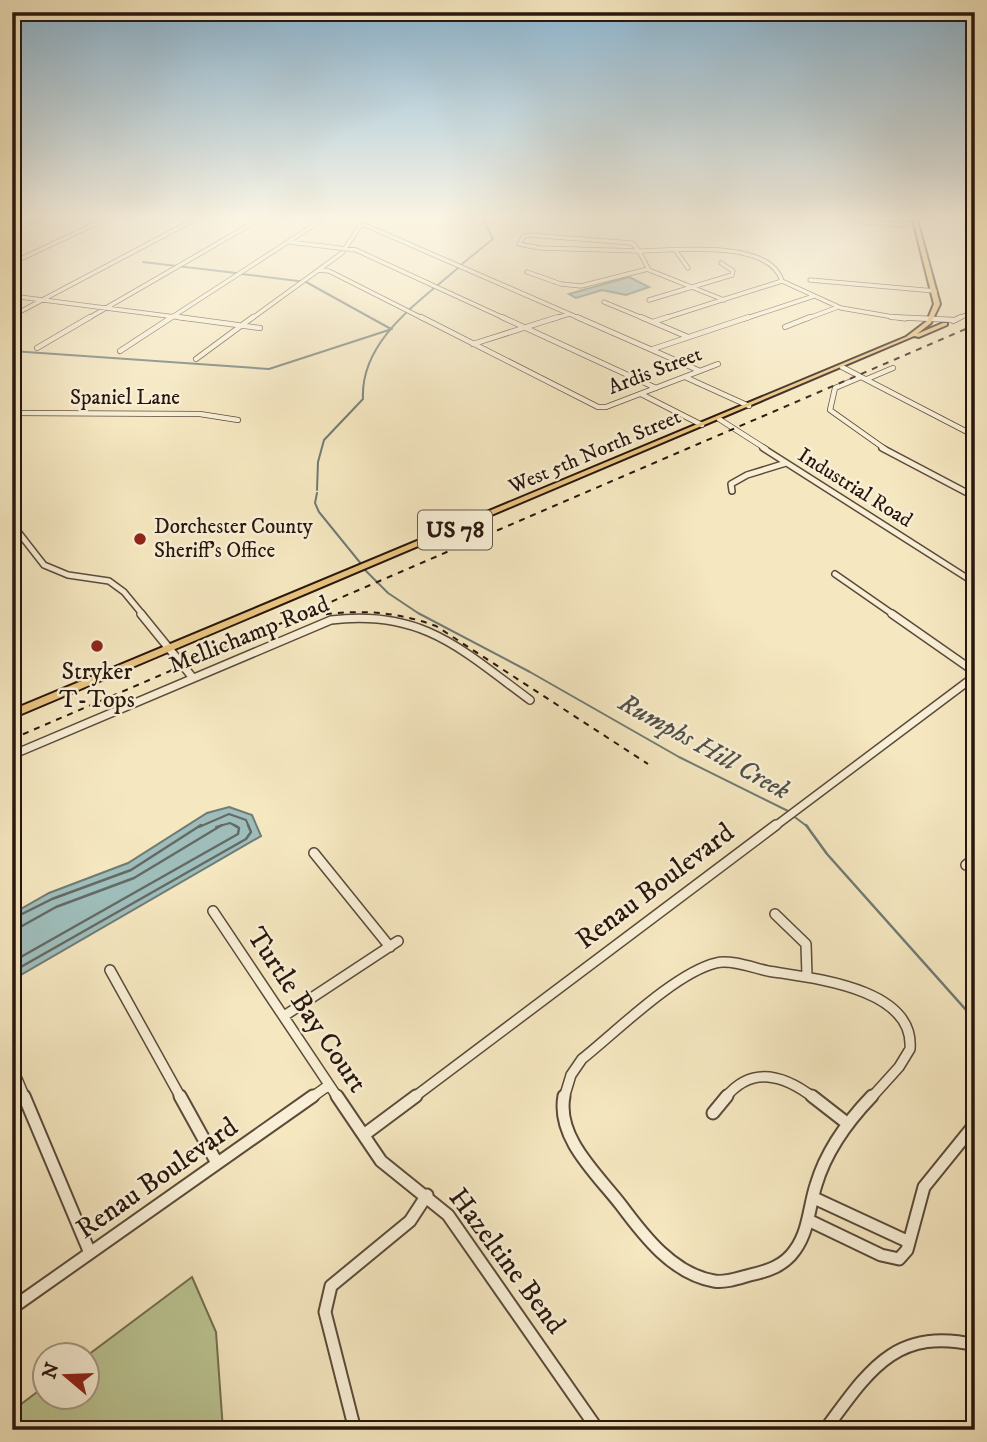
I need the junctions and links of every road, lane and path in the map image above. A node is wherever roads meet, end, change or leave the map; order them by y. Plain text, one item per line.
1 (74, 283) edge
2 (149, 283) edge
3 (225, 283) edge
4 (300, 283) edge
5 (353, 283) edge
6 (425, 283) edge
7 (500, 283) edge
8 (557, 283) edge
9 (591, 283) edge
10 (683, 283) edge
11 (704, 283) edge
12 (775, 283) edge
13 (791, 283) edge
14 (847, 283) edge
15 (933, 283) edge
16 (692, 287) junction
17 (935, 291) junction
18 (12, 296) edge
19 (814, 296) junction
20 (43, 300) junction
21 (649, 300) dead end
22 (724, 300) junction
23 (604, 302) dead end
24 (838, 307) junction
25 (106, 308) junction
26 (975, 311) edge
27 (570, 313) junction
28 (12, 316) edge
29 (172, 317) junction
30 (931, 319) junction
31 (653, 322) junction
32 (946, 323) junction
33 (240, 326) junction
34 (785, 327) dead end
35 (260, 328) dead end
36 (523, 328) junction
37 (690, 336) junction
38 (911, 337) junction
39 (473, 344) junction
40 (37, 348) dead end
41 (652, 350) junction
42 (120, 351) dead end
43 (196, 359) dead end
44 (718, 364) dead end
45 (842, 367) junction
46 (893, 368) dead end
47 (699, 371) junction
48 (685, 377) junction
49 (861, 377) junction
50 (867, 379) junction
51 (657, 388) junction
52 (641, 394) junction
53 (749, 406) junction
54 (12, 413) edge
55 (719, 419) junction
56 (237, 420) dead end
57 (702, 425) junction
58 (975, 436) edge
59 (786, 463) junction
60 (732, 491) dead end
61 (975, 497) edge
62 (12, 524) edge
63 (835, 574) dead end
64 (975, 583) edge
65 (170, 648) junction
66 (975, 674) edge
67 (193, 678) junction
68 (530, 700) dead end
69 (12, 714) edge
70 (12, 755) edge
71 (314, 853) dead end
72 (975, 858) edge
73 (966, 865) dead end
74 (213, 912) dead end
75 (775, 914) dead end
76 (110, 970) dead end
77 (807, 976) junction
78 (285, 1016) junction
79 (12, 1067) edge
80 (329, 1085) junction
81 (713, 1113) dead end
82 (848, 1124) junction
83 (975, 1124) edge
84 (365, 1134) junction
85 (217, 1163) junction
86 (427, 1195) junction
87 (814, 1198) junction
88 (808, 1220) junction
89 (909, 1242) junction
90 (90, 1253) junction
91 (12, 1308) edge
92 (975, 1345) edge
93 (355, 1430) edge
94 (598, 1430) edge
95 (825, 1430) edge

1 - 20 street
2 - 25 street
3 - 29 street
4 - 33 street
5 - 39 street
6 - 36 street
7 - 27 street
8 - 9 street
10 - 16 street
11 - 16 street
12 - 22 street
13 - 19 street
14 - 17 street
15 - 17 main road
16 - 21 street
16 - 22 street
17 - 30 main road
18 - 20 street
19 - 24 street
19 - 37 street
20 - 25 street
20 - 28 street
22 - 31 street
23 - 31 street
24 - 30 street
24 - 34 street
25 - 29 street
25 - 40 street
26 - 32 street
27 - 36 street
27 - 41 street
29 - 33 street
29 - 42 street
30 - 32 main road
30 - 38 main road, West 5th North Street / US 78
31 - 37 street
32 - 38 main road
33 - 35 street
33 - 43 street
36 - 39 street
36 - 51 street
37 - 41 street
38 - 45 main road, West 5th North Street / US 78
39 - 52 street, Ardis Street
41 - 47 street
44 - 47 street, Ardis Street
45 - 49 street
45 - 53 main road, West 5th North Street / US 78
46 - 50 street
47 - 48 street, Ardis Street
48 - 51 street, Ardis Street
48 - 53 street
49 - 50 street
49 - 61 street
50 - 58 street
51 - 52 street, Ardis Street
52 - 57 street
53 - 55 main road, West 5th North Street / US 78
54 - 56 street, Spaniel Lane
55 - 57 main road, West 5th North Street / US 78
55 - 59 street, Industrial Road
57 - 65 main road, West 5th North Street / US 78
59 - 60 street
59 - 64 street, Industrial Road
62 - 65 street
63 - 66 street
65 - 67 street
65 - 69 main road, West 5th North Street / US 78
66 - 84 street, Renau Boulevard
67 - 68 street, Mellichamp Road
67 - 70 street, Mellichamp Road
71 - 78 street
72 - 73 street
74 - 78 street, Turtle Bay Court
75 - 77 street
76 - 85 street
77 - 82 street
77 - 88 street
78 - 80 street, Turtle Bay Court
79 - 90 street
80 - 84 street, Turtle Bay Court
80 - 85 street, Renau Boulevard
81 - 82 street
82 - 87 street
83 - 89 street
84 - 86 street, Hazeltine Bend
85 - 90 street, Renau Boulevard
86 - 93 street
86 - 94 street, Hazeltine Bend
87 - 88 street
87 - 89 street
88 - 89 street
90 - 91 street, Renau Boulevard
92 - 95 street

